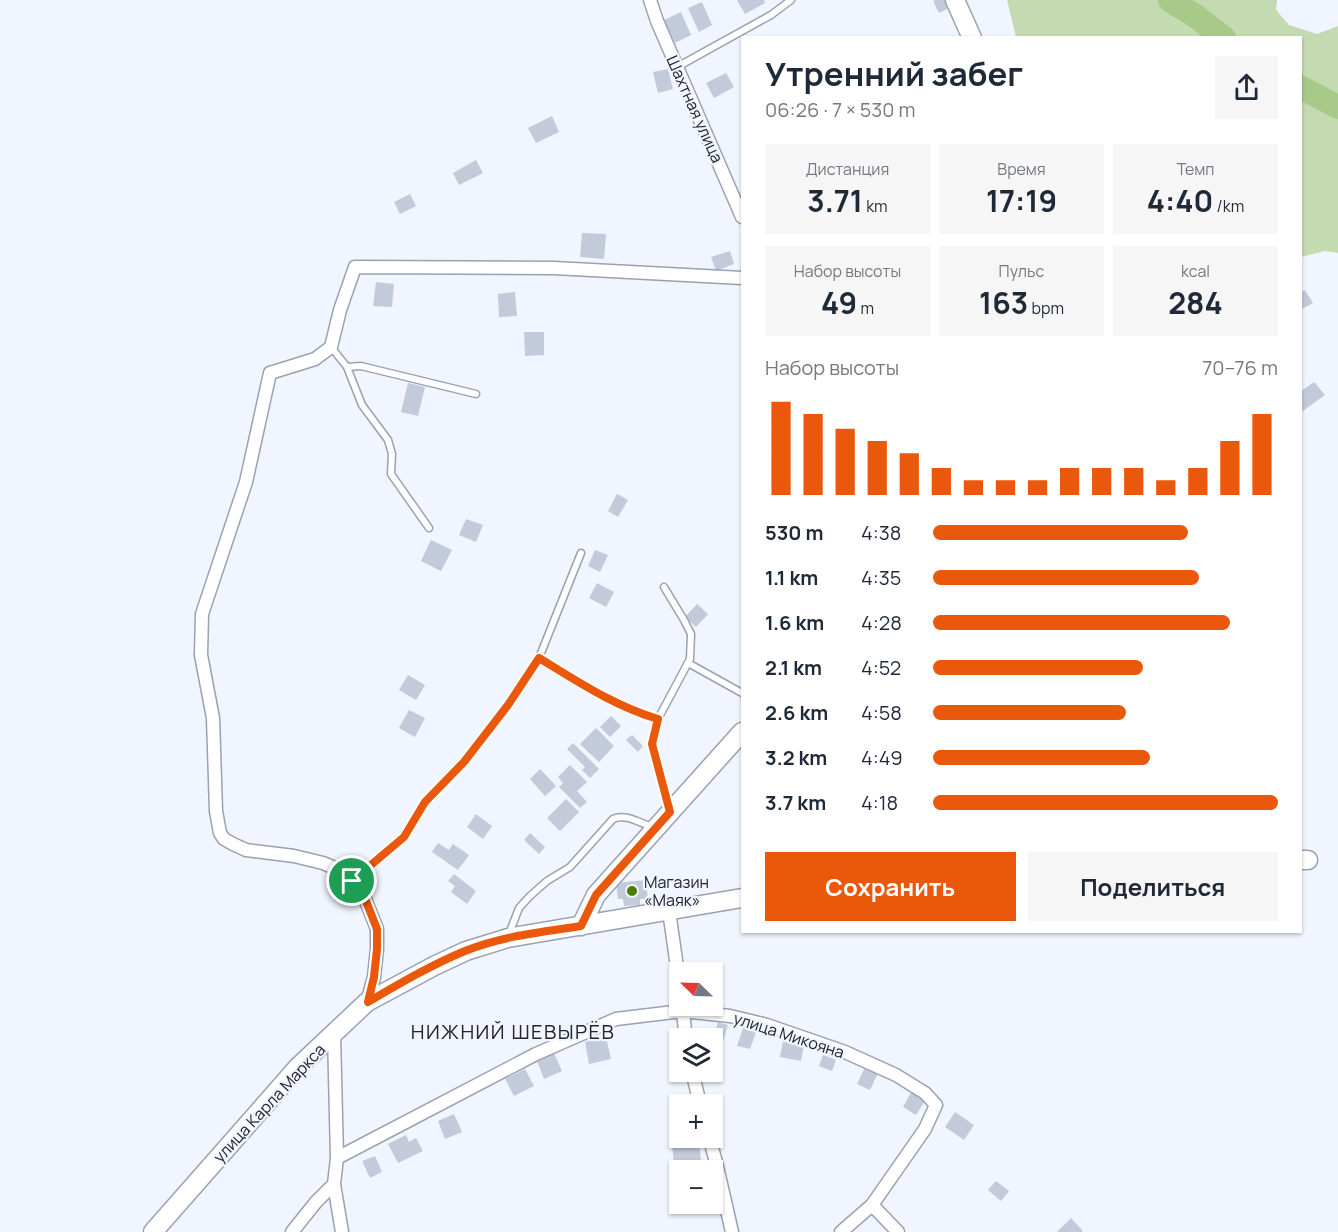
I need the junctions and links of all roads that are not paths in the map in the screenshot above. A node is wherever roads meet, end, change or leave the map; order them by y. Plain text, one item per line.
1 (650, 0) edge
2 (791, 0) edge
3 (955, 0) edge
4 (971, 36) edge
5 (677, 66) junction
6 (741, 215) edge
7 (741, 278) edge
8 (331, 347) junction
9 (347, 367) junction
10 (476, 394) dead end
11 (429, 528) dead end
12 (580, 553) dead end
13 (664, 587) dead end
14 (539, 658) junction
15 (688, 663) junction
16 (741, 692) edge
17 (658, 719) junction
18 (741, 733) edge
19 (670, 812) junction
20 (656, 829) junction
21 (352, 881) junction
22 (741, 898) edge
23 (669, 911) junction
24 (581, 926) junction
25 (508, 938) junction
26 (676, 962) edge
27 (368, 1002) junction
28 (669, 1010) edge
29 (723, 1015) edge
30 (334, 1034) junction
31 (712, 1148) edge
32 (337, 1158) junction
33 (334, 1184) junction
34 (872, 1205) junction
35 (153, 1232) edge
36 (292, 1232) edge
37 (342, 1232) edge
38 (732, 1232) edge
39 (841, 1232) edge
40 (898, 1232) edge

1 - 5 street, Шахтная улица
2 - 5 lane
3 - 4 street
5 - 6 street, Шахтная улица
7 - 8 street
8 - 9 lane
8 - 21 street
9 - 10 lane
9 - 11 lane
12 - 14 lane
13 - 15 lane
14 - 17 lane
14 - 21 lane
15 - 16 lane
15 - 17 lane
17 - 19 lane
18 - 19 street
19 - 20 street
20 - 24 street
20 - 25 lane
21 - 27 street
22 - 23 street, улица Карла Маркса
23 - 24 street, улица Карла Маркса
23 - 26 street
24 - 25 street, улица Карла Маркса
25 - 27 street, улица Карла Маркса
27 - 30 street, улица Карла Маркса
28 - 32 street, улица Микояна
29 - 34 street, улица Микояна
30 - 32 street
30 - 35 street, улица Карла Маркса
31 - 38 street
32 - 33 street
33 - 36 street
33 - 37 street
34 - 39 street
34 - 40 street

